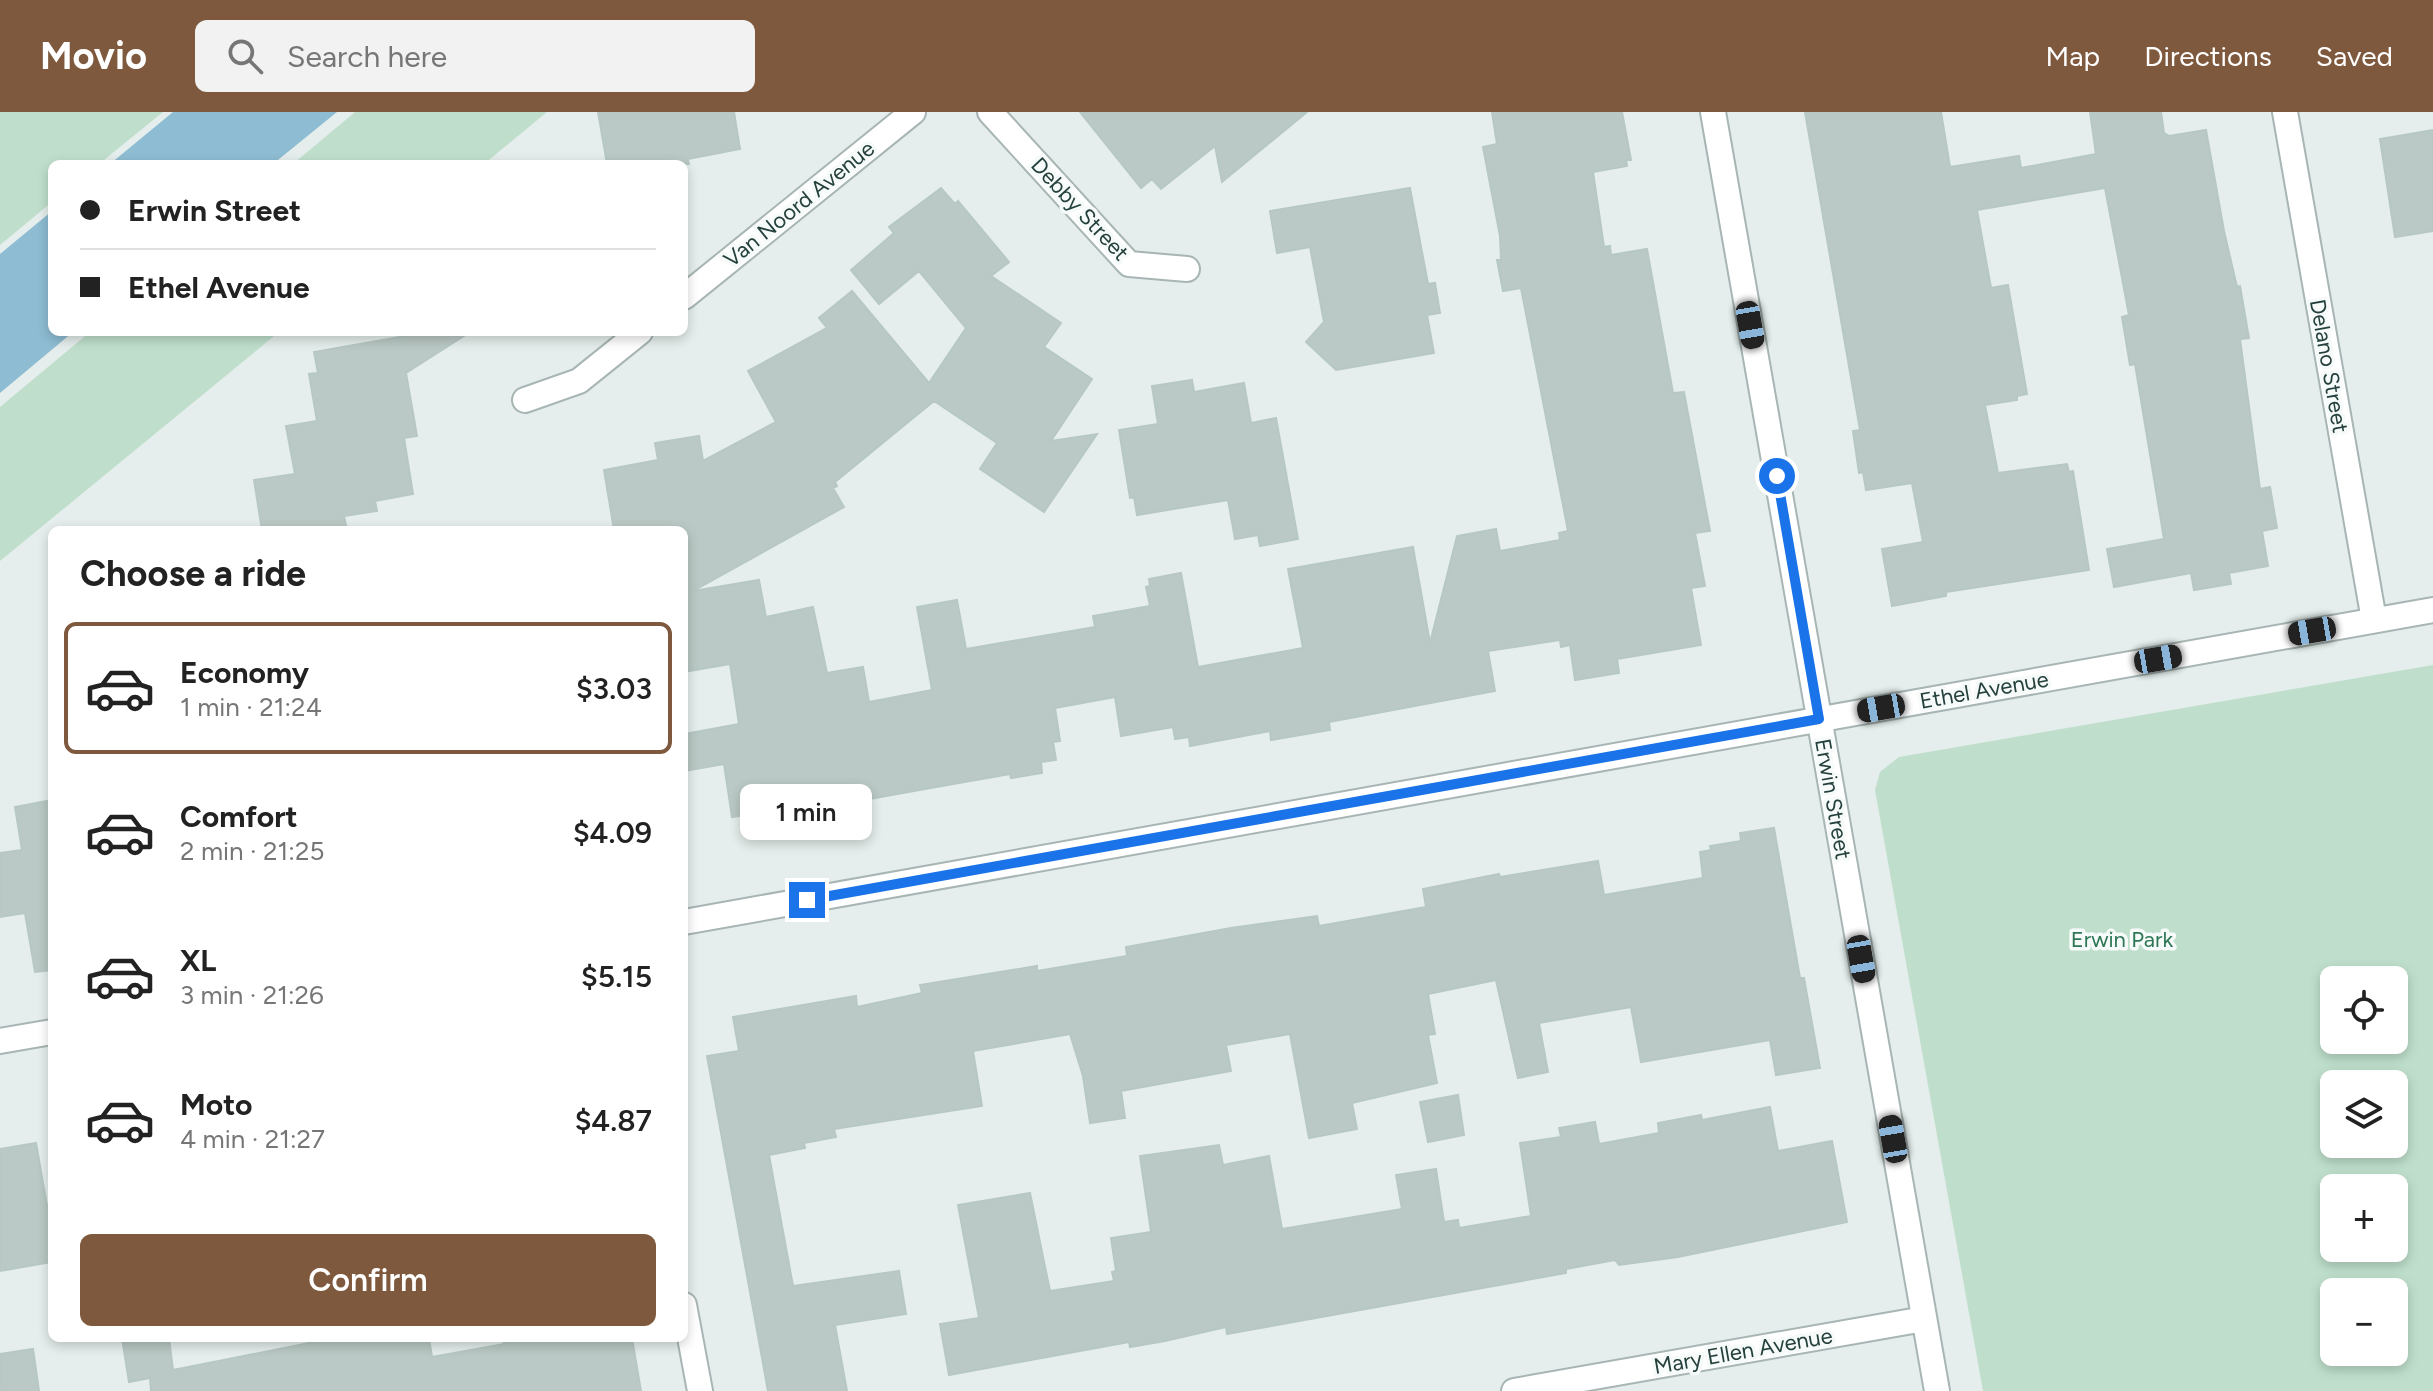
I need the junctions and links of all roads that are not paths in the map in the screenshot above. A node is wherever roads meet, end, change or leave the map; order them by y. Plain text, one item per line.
1 (913, 112) edge
2 (990, 112) edge
3 (1713, 112) edge
4 (2285, 112) edge
5 (1187, 269) dead end
6 (688, 294) edge
7 (635, 336) edge
8 (525, 400) dead end
9 (2433, 610) edge
10 (2374, 620) junction
11 (1819, 719) junction
12 (688, 921) edge
13 (48, 1033) edge
14 (0, 1041) edge
15 (1924, 1319) junction
16 (688, 1326) edge
17 (700, 1391) edge
18 (1514, 1391) edge
19 (1937, 1391) edge

1 - 6 street, Van Noord Avenue
2 - 5 street, Debby Street
3 - 11 street, Erwin Street
4 - 10 street, Delano Street
7 - 8 street
9 - 10 street, Ethel Avenue
10 - 11 street, Ethel Avenue
11 - 12 street, Ethel Avenue
11 - 15 street, Erwin Street
13 - 14 street
15 - 18 street, Mary Ellen Avenue
15 - 19 street, Erwin Street
16 - 17 street

